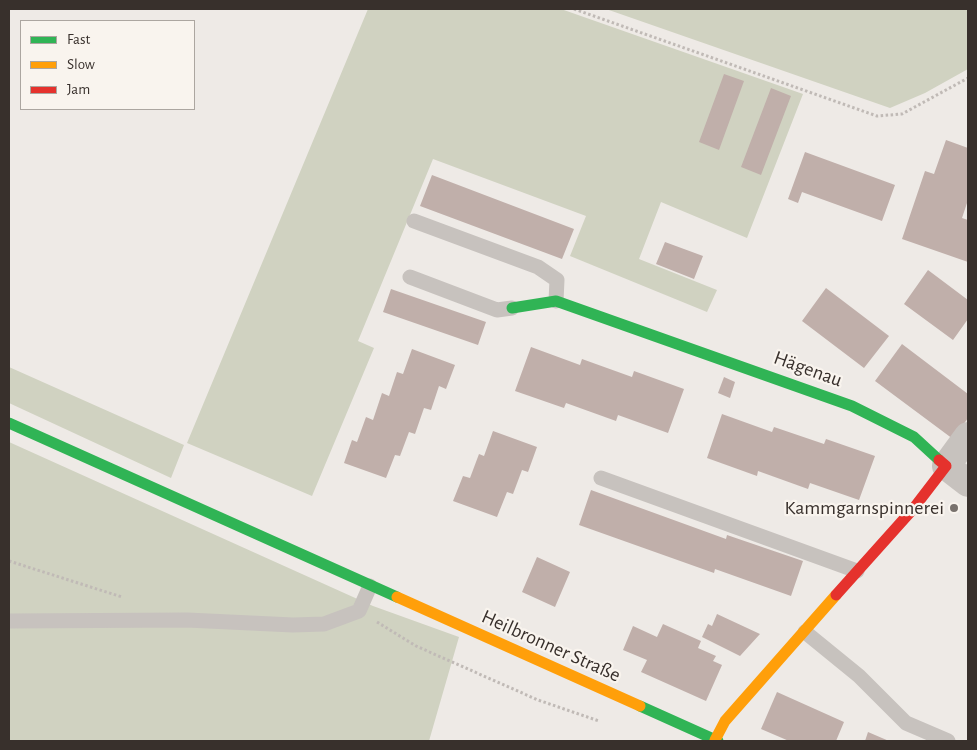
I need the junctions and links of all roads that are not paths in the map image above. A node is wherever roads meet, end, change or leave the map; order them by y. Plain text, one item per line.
1 (414, 221) dead end
2 (410, 276) dead end
3 (556, 301) junction
4 (512, 308) joint
5 (9, 423) edge
6 (968, 436) edge
7 (946, 466) junction
8 (601, 478) dead end
9 (968, 483) edge
10 (858, 571) junction
11 (370, 586) junction
12 (9, 621) edge
13 (805, 632) junction
14 (716, 741) edge
15 (948, 741) edge

1 - 3 lane
2 - 4 lane
3 - 4 street, Hägenau
3 - 7 street, Hägenau
5 - 11 street, Heilbronner Straße
6 - 7 street
7 - 9 street
7 - 10 street
8 - 10 lane
10 - 13 street
11 - 12 lane
11 - 14 street, Heilbronner Straße
13 - 14 street
13 - 15 lane

